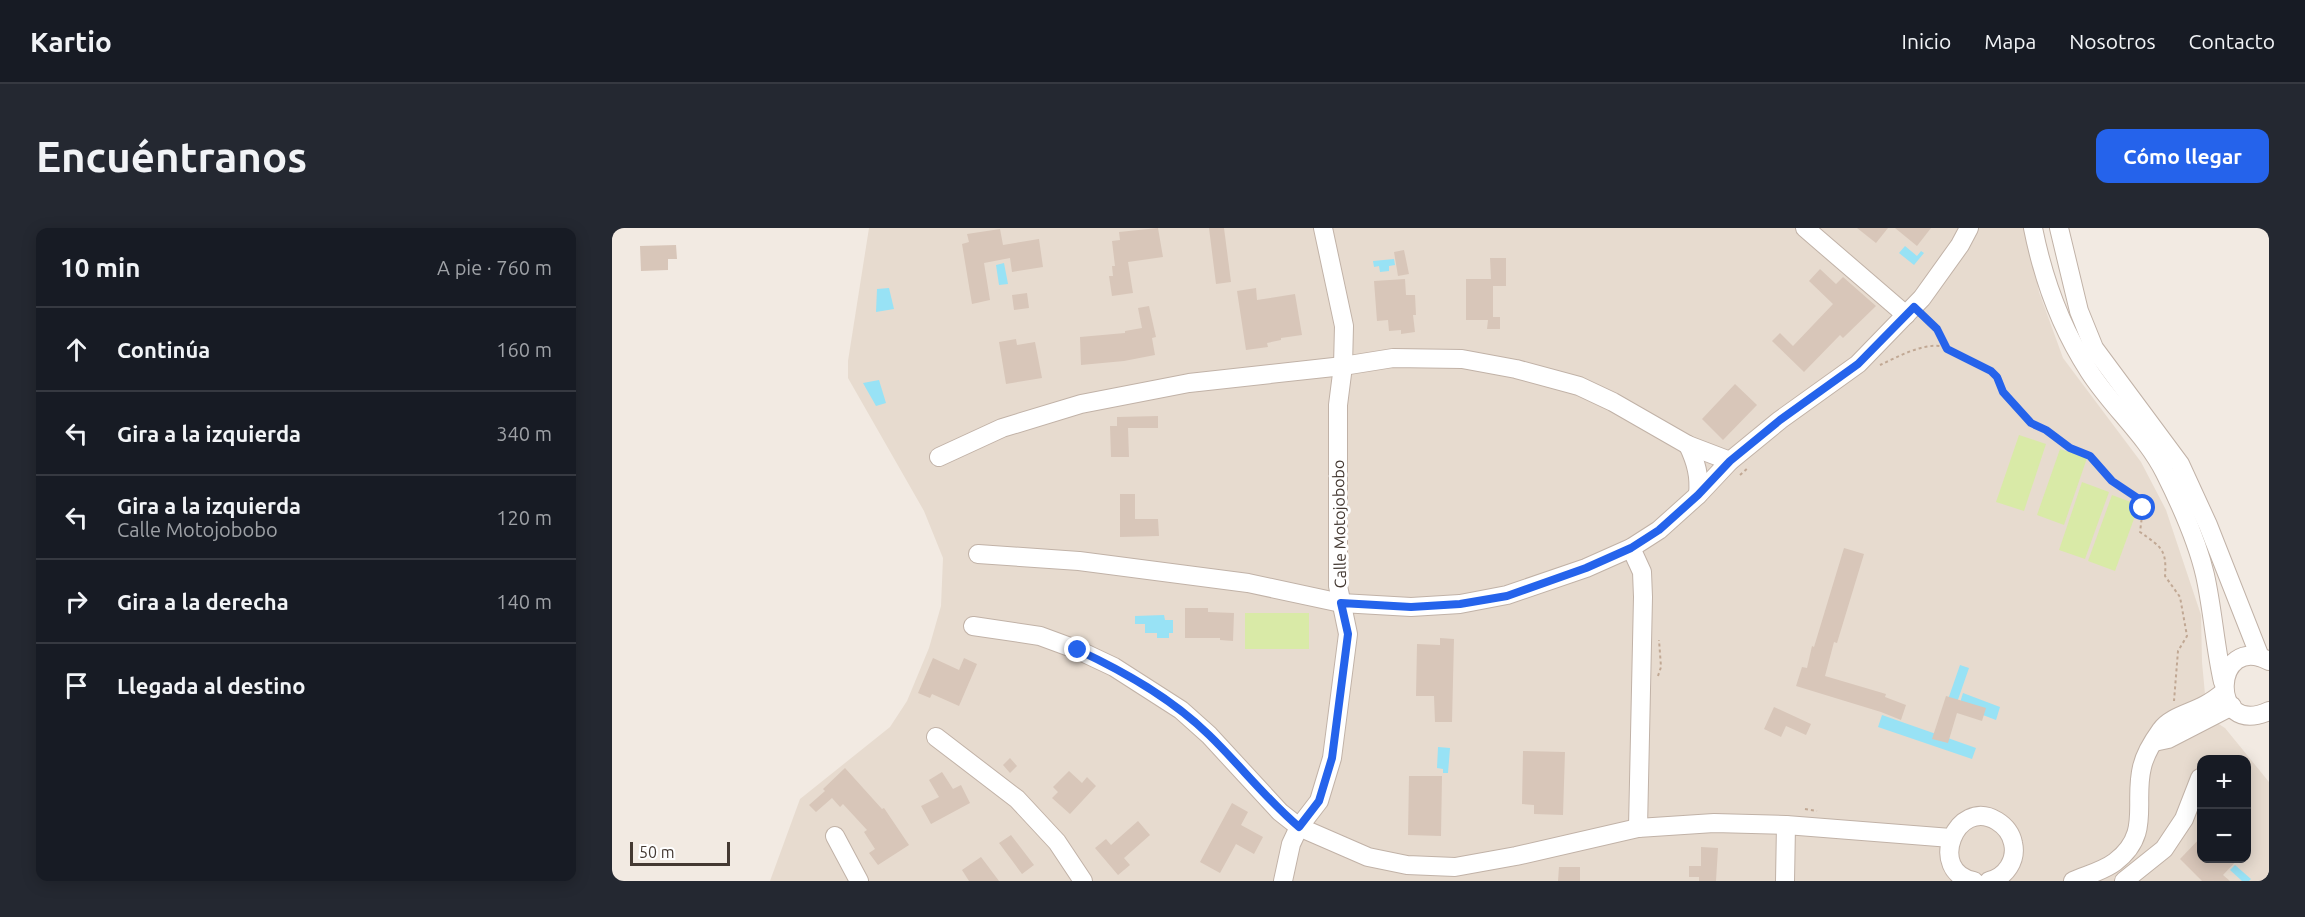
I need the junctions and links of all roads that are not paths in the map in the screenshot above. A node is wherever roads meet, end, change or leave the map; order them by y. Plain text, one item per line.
1 (1323, 228) edge
2 (1805, 228) edge
3 (1969, 228) edge
4 (2033, 228) edge
5 (2059, 228) edge
6 (1910, 311) junction
7 (1343, 366) junction
8 (1688, 445) junction
9 (939, 457) dead end
10 (1733, 469) junction
11 (1698, 495) junction
12 (1631, 548) junction
13 (978, 554) dead end
14 (1341, 603) junction
15 (974, 626) dead end
16 (2265, 659) edge
17 (2226, 694) junction
18 (2269, 711) edge
19 (936, 737) dead end
20 (2154, 742) junction
21 (2197, 786) edge
22 (1786, 825) junction
23 (1299, 827) junction
24 (1638, 828) junction
25 (835, 836) dead end
26 (1951, 838) junction
27 (2116, 861) junction
28 (1998, 879) edge
29 (2126, 880) edge
30 (858, 881) edge
31 (1083, 881) edge
32 (1283, 881) edge
33 (1785, 881) edge
34 (1974, 881) edge
35 (2073, 881) edge

1 - 7 street, Calle Motojobobo
2 - 6 street
3 - 6 street
4 - 17 street
5 - 16 street
6 - 10 street
7 - 8 street
7 - 9 street
7 - 14 street, Calle Motojobobo
8 - 10 street
8 - 11 street
10 - 11 street
11 - 12 street
12 - 14 street
12 - 24 street
13 - 14 street
14 - 23 street, Calle Motojobobo
15 - 23 street
16 - 17 street
17 - 18 street
17 - 20 street
17 - 20 street
19 - 31 street
20 - 27 street
21 - 29 street
22 - 24 street
22 - 26 street
22 - 33 street
23 - 24 street
23 - 32 street, Calle Motojobobo
25 - 30 street
26 - 28 street
26 - 34 street
27 - 29 street
27 - 35 street

